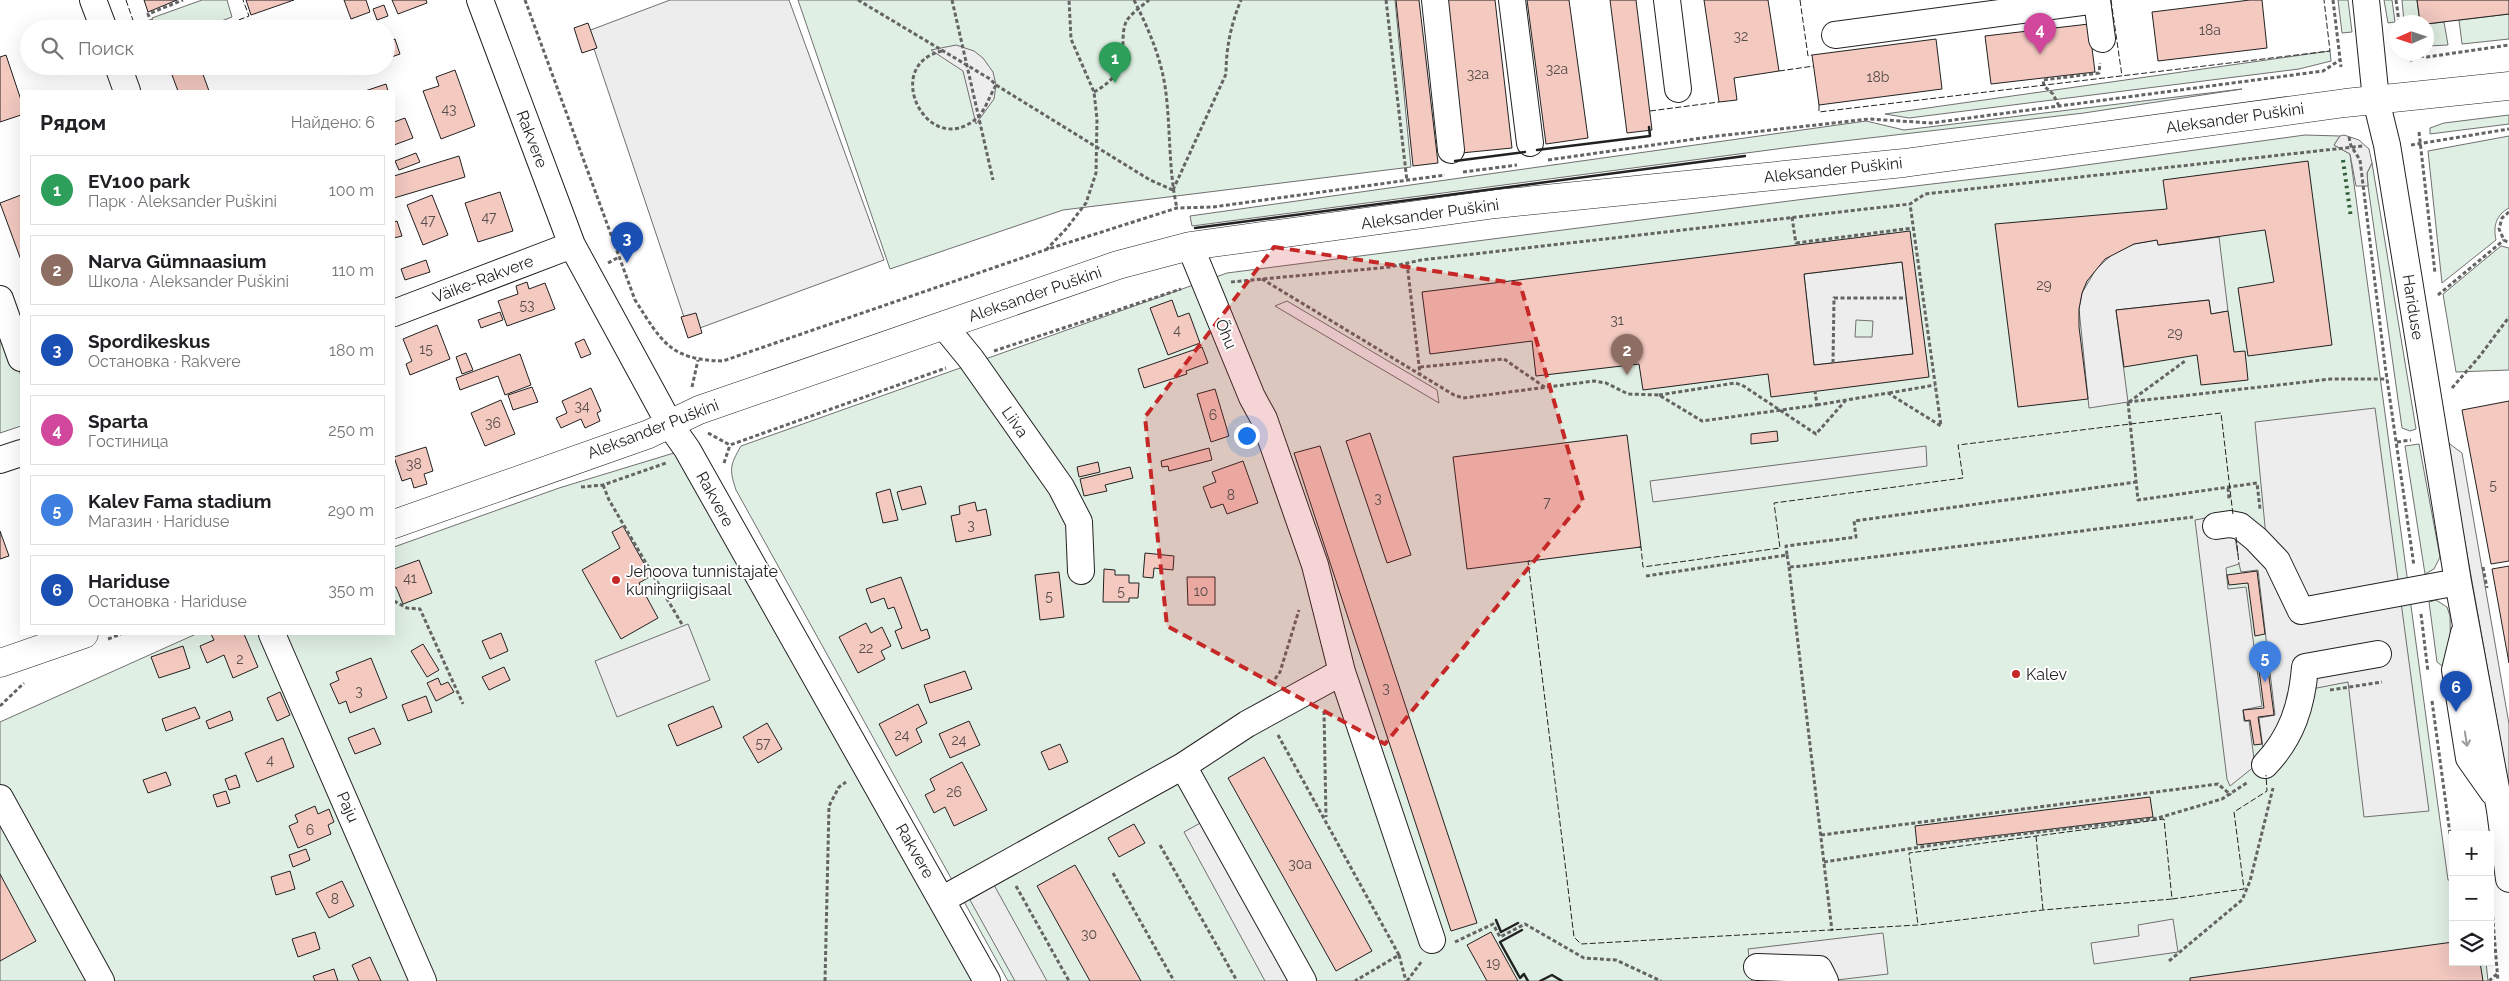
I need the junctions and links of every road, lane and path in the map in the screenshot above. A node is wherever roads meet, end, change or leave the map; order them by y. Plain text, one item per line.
1 (93, 0) edge
2 (183, 0) edge
3 (480, 0) edge
4 (525, 0) edge
5 (858, 0) edge
6 (952, 0) edge
7 (1069, 0) edge
8 (1134, 0) edge
9 (1149, 0) edge
10 (1241, 0) edge
11 (1386, 0) edge
12 (1435, 0) edge
13 (1512, 0) edge
14 (1667, 0) edge
15 (2097, 0) edge
16 (2333, 0) edge
17 (2366, 0) edge
18 (2396, 0) edge
19 (1138, 9) junction
20 (2398, 15) edge
21 (101, 20) edge
22 (150, 20) edge
23 (1835, 35) dead end
24 (2102, 39) joint
25 (2347, 45) dead end
26 (2509, 46) edge
27 (2338, 48) junction
28 (942, 51) junction
29 (2434, 55) edge
30 (967, 66) junction
31 (2341, 67) dead end
32 (121, 75) edge
33 (996, 85) junction
34 (2509, 86) edge
35 (1678, 89) dead end
36 (127, 90) edge
37 (1094, 92) junction
38 (2376, 100) junction
39 (2059, 106) dead end
40 (979, 117) junction
41 (2509, 129) edge
42 (2419, 132) dead end
43 (2350, 137) dead end
44 (2420, 142) junction
45 (1530, 143) dead end
46 (2413, 145) dead end
47 (2351, 146) junction
48 (2365, 146) dead end
49 (1097, 148) junction
50 (1451, 150) dead end
51 (993, 180) dead end
52 (1406, 180) dead end
53 (1173, 190) junction
54 (1910, 204) junction
55 (1177, 208) dead end
56 (2509, 212) edge
57 (1792, 217) junction
58 (1913, 228) junction
59 (2504, 240) junction
60 (2509, 243) edge
61 (572, 245) junction
62 (1190, 246) junction
63 (1045, 250) dead end
64 (1407, 263) junction
65 (1261, 279) junction
66 (1205, 284) junction
67 (2438, 294) dead end
68 (1906, 298) dead end
69 (0, 299) edge
70 (395, 312) edge
71 (2509, 317) edge
72 (944, 326) junction
73 (20, 355) edge
74 (972, 359) junction
75 (698, 360) dead end
76 (2185, 361) dead end
77 (1833, 363) dead end
78 (1420, 367) junction
79 (1420, 374) junction
80 (2387, 379) junction
81 (1935, 385) junction
82 (1546, 388) junction
83 (1815, 391) dead end
84 (2448, 392) dead end
85 (1888, 393) junction
86 (1659, 395) junction
87 (1846, 400) junction
88 (2128, 402) junction
89 (1817, 405) junction
90 (1779, 410) junction
91 (670, 425) junction
92 (688, 449) junction
93 (20, 453) edge
94 (0, 460) edge
95 (2136, 482) junction
96 (603, 485) junction
97 (577, 487) dead end
98 (2230, 504) dead end
99 (2208, 521) joint
100 (395, 524) edge
101 (1787, 555) junction
102 (1789, 567) junction
103 (1081, 571) dead end
104 (1646, 576) dead end
105 (2458, 582) junction
106 (2418, 590) junction
107 (395, 602) edge
108 (1300, 606) dead end
109 (683, 626) dead end
110 (81, 635) edge
111 (272, 635) edge
112 (2378, 654) dead end
113 (0, 663) edge
114 (1332, 677) junction
115 (2429, 680) dead end
116 (1269, 687) dead end
117 (2432, 700) dead end
118 (463, 704) dead end
119 (1266, 713) junction
120 (1183, 766) junction
121 (2269, 773) junction
122 (850, 778) dead end
123 (2231, 795) junction
124 (0, 798) edge
125 (1326, 820) junction
126 (2450, 831) edge
127 (1821, 835) junction
128 (1160, 844) dead end
129 (1824, 862) junction
130 (1004, 864) junction
131 (1113, 874) dead end
132 (2500, 887) edge
133 (943, 899) junction
134 (1832, 931) dead end
135 (1464, 938) dead end
136 (1432, 940) dead end
137 (1399, 955) junction
138 (2169, 961) dead end
139 (1757, 967) dead end
140 (2498, 972) junction
141 (102, 981) edge
142 (423, 981) edge
143 (825, 981) edge
144 (987, 981) edge
145 (1069, 981) edge
146 (1174, 981) edge
147 (1237, 981) edge
148 (1303, 981) edge
149 (1355, 981) edge
150 (1406, 981) edge
151 (1661, 981) edge
152 (1825, 981) edge
153 (2489, 981) edge
154 (2498, 981) edge

1 - 21 street
2 - 22 path
3 - 61 street, Rakvere
4 - 75 path
5 - 28 path
6 - 30 path
7 - 37 path
8 - 19 path
9 - 19 path
10 - 53 path
11 - 52 path
12 - 50 street
13 - 45 street
14 - 35 street
15 - 23 street
15 - 24 street
16 - 27 path
17 - 38 street, Hariduse
18 - 20 path
19 - 37 path
19 - 53 path
24 - 39 path
25 - 27 path
26 - 29 path
27 - 31 path
28 - 30 path
28 - 40 path
30 - 33 path
30 - 40 path
32 - 36 street
33 - 40 path
33 - 49 path
34 - 38 main road, Aleksander Puškini
37 - 49 path
38 - 62 main road, Aleksander Puškini
38 - 105 street, Hariduse
40 - 51 path
41 - 44 path
42 - 44 path
43 - 47 path
44 - 46 path
47 - 48 path
47 - 54 path
47 - 80 path
49 - 53 path
49 - 63 path
53 - 55 path
54 - 57 path
54 - 58 path
56 - 59 path
57 - 58 path
57 - 64 path
58 - 81 path
59 - 60 path
59 - 67 path
61 - 70 street, Väike-Rakvere
61 - 91 street, Rakvere
62 - 66 street, Õhu
62 - 72 main road, Aleksander Puškini
64 - 65 path
64 - 78 path
65 - 66 path
65 - 79 path
66 - 74 path
66 - 114 street, Õhu
68 - 77 path
69 - 73 street
71 - 84 path
72 - 74 street, Liiva
72 - 91 main road, Aleksander Puškini
74 - 92 path
74 - 103 street, Liiva
76 - 88 path
78 - 79 path
78 - 82 path
79 - 82 path
80 - 88 path
80 - 106 path
81 - 85 path
81 - 85 path
82 - 86 path
83 - 89 path
85 - 87 path
86 - 90 path
86 - 90 path
87 - 89 path
87 - 90 path
88 - 95 path
89 - 90 path
91 - 92 street, Rakvere
91 - 100 main road, Aleksander Puškini
92 - 96 path
92 - 133 street, Rakvere
93 - 94 street
95 - 98 path
95 - 101 path
96 - 97 path
96 - 109 path
99 - 102 path
99 - 106 street
101 - 102 path
101 - 104 path
102 - 127 path
105 - 106 street
105 - 132 street, Hariduse
106 - 115 path
107 - 118 path
108 - 116 path
110 - 113 main road
111 - 142 street, Paju
112 - 121 street
114 - 119 street
114 - 125 path
114 - 136 street, Õhu
117 - 126 path
119 - 120 street
119 - 125 path
120 - 130 street
120 - 148 street
121 - 123 path
121 - 138 path
122 - 143 path
123 - 127 path
123 - 129 path
124 - 141 street
125 - 137 path
127 - 129 path
128 - 147 path
129 - 134 path
130 - 133 street
130 - 145 path
131 - 146 path
132 - 140 path
133 - 144 street, Rakvere
135 - 151 path
137 - 149 path
137 - 150 path
139 - 152 street
140 - 153 path
140 - 154 path

